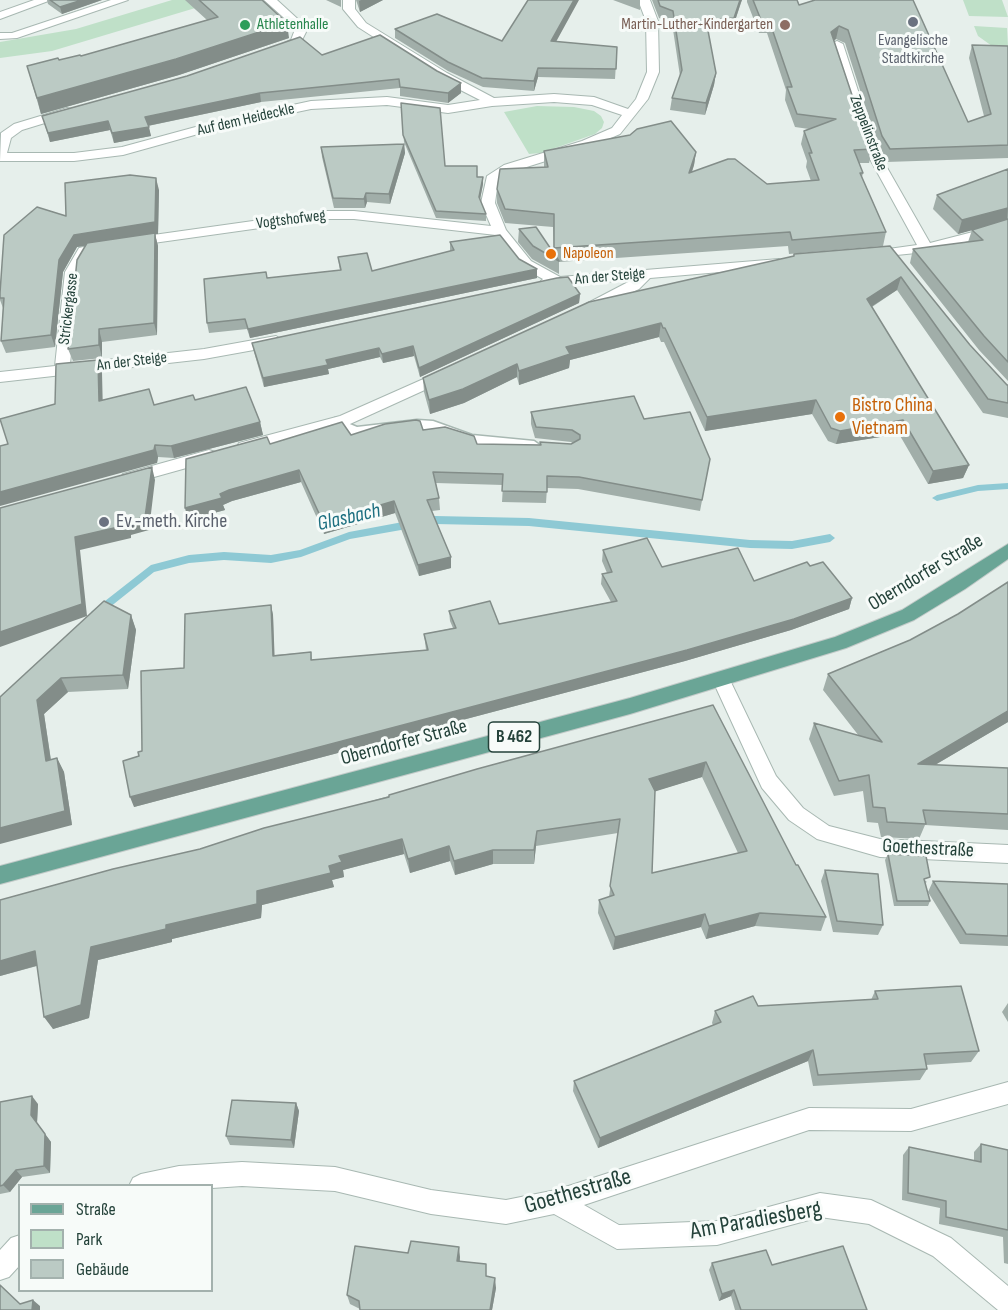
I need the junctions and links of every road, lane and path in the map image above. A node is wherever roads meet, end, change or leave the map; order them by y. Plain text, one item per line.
1 (45, 0) edge
2 (122, 0) edge
3 (270, 0) edge
4 (349, 0) edge
5 (644, 0) edge
6 (0, 16) edge
7 (0, 36) edge
8 (837, 44) edge
9 (269, 52) edge
10 (492, 102) junction
11 (83, 107) edge
12 (630, 114) junction
13 (1, 157) edge
14 (1008, 227) edge
15 (500, 231) junction
16 (926, 248) junction
17 (84, 251) joint
18 (891, 254) junction
19 (855, 257) edge
20 (791, 262) edge
21 (904, 270) edge
22 (647, 273) junction
23 (556, 281) junction
24 (534, 286) edge
25 (582, 311) edge
26 (292, 338) edge
27 (464, 366) edge
28 (63, 370) junction
29 (0, 377) edge
30 (336, 423) junction
31 (549, 447) edge
32 (113, 482) edge
33 (1008, 550) edge
34 (721, 679) junction
35 (1008, 854) edge
36 (0, 875) edge
37 (1008, 1094) edge
38 (146, 1184) edge
39 (556, 1202) junction
40 (18, 1249) edge
41 (0, 1268) edge
42 (1008, 1302) edge

1 - 6 street
2 - 7 street
3 - 9 street
4 - 10 street
5 - 12 street
8 - 16 street, Zeppelinstraße
10 - 12 street, Auf dem Heideckle
10 - 13 street, Auf dem Heideckle
11 - 13 street
12 - 15 street
14 - 16 street
15 - 17 street, Vogtshofweg
15 - 23 street
16 - 18 street
17 - 28 street, Strickergasse
18 - 19 street
18 - 21 street
20 - 22 street, An der Steige
22 - 23 street, An der Steige
22 - 25 street
23 - 24 street, An der Steige
26 - 28 street, An der Steige
27 - 30 street
28 - 29 street, An der Steige
30 - 31 lane
30 - 32 street
33 - 34 main road, Oberndorfer Straße / B 462
34 - 35 street, Goethestraße
34 - 36 main road, Oberndorfer Straße / B 462
37 - 39 street, Goethestraße
38 - 39 street, Goethestraße
39 - 42 street, Am Paradiesberg
40 - 41 street

